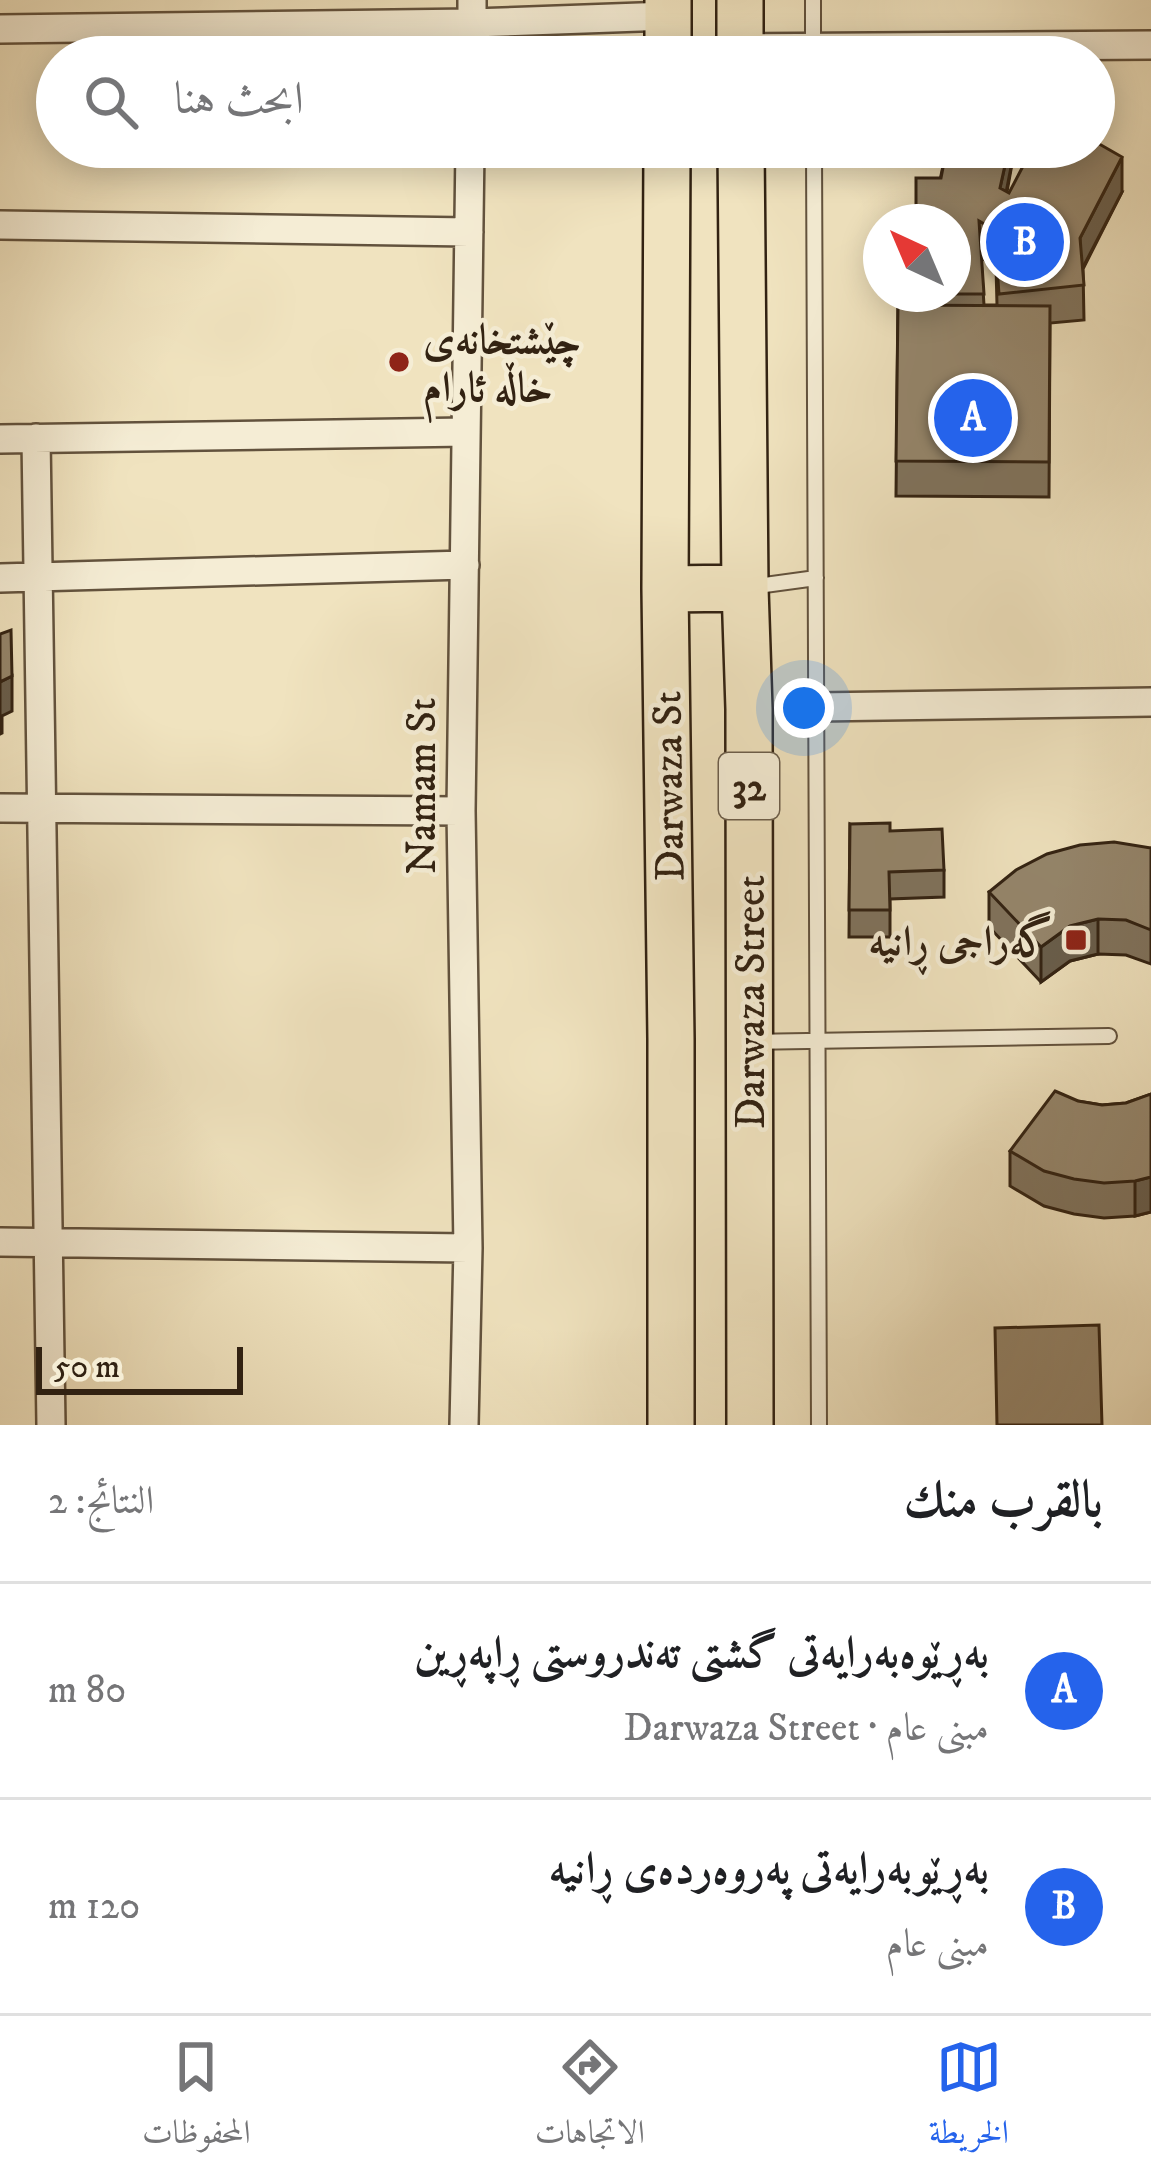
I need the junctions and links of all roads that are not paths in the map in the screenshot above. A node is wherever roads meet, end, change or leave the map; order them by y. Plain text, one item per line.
1 (740, 0) edge
2 (813, 0) edge
3 (472, 11) edge
4 (117, 14) edge
5 (668, 24) edge
6 (0, 29) edge
7 (740, 36) edge
8 (813, 36) edge
9 (1151, 45) edge
10 (1115, 46) edge
11 (470, 168) edge
12 (668, 168) edge
13 (741, 168) edge
14 (814, 168) edge
15 (0, 225) edge
16 (469, 232) junction
17 (466, 432) junction
18 (36, 438) junction
19 (0, 439) edge
20 (464, 565) junction
21 (0, 578) edge
22 (38, 578) junction
23 (816, 578) junction
24 (745, 588) junction
25 (664, 589) junction
26 (1151, 702) edge
27 (817, 707) junction
28 (0, 808) edge
29 (43, 808) junction
30 (461, 811) junction
31 (1108, 1036) dead end
32 (818, 1041) junction
33 (749, 1042) junction
34 (0, 1242) edge
35 (50, 1243) junction
36 (468, 1248) junction
37 (51, 1425) edge
38 (464, 1425) edge
39 (671, 1425) edge
40 (750, 1425) edge
41 (819, 1425) edge

1 - 7 highway
2 - 8 lane
3 - 4 street
3 - 5 street
4 - 6 street
9 - 10 street
11 - 16 street, Namam St
12 - 25 highway, Darwaza St / 32
13 - 24 highway, Darwaza Street / 32
14 - 23 lane
15 - 16 street
16 - 17 street, Namam St
17 - 18 street
17 - 20 street, Namam St
18 - 19 street
18 - 22 street
20 - 22 street
20 - 30 street, Namam St
21 - 22 street
22 - 29 street
23 - 24 lane
23 - 27 lane
24 - 25 highway
24 - 33 highway, Darwaza Street / 32
25 - 39 highway, Darwaza St / 32
26 - 27 street
27 - 32 lane
28 - 29 street
29 - 30 street
29 - 35 street
30 - 36 street, Namam St
31 - 32 lane
32 - 33 lane
32 - 41 lane
33 - 40 highway, Darwaza Street / 32
34 - 35 street
35 - 36 street
35 - 37 street
36 - 38 street, Namam St

